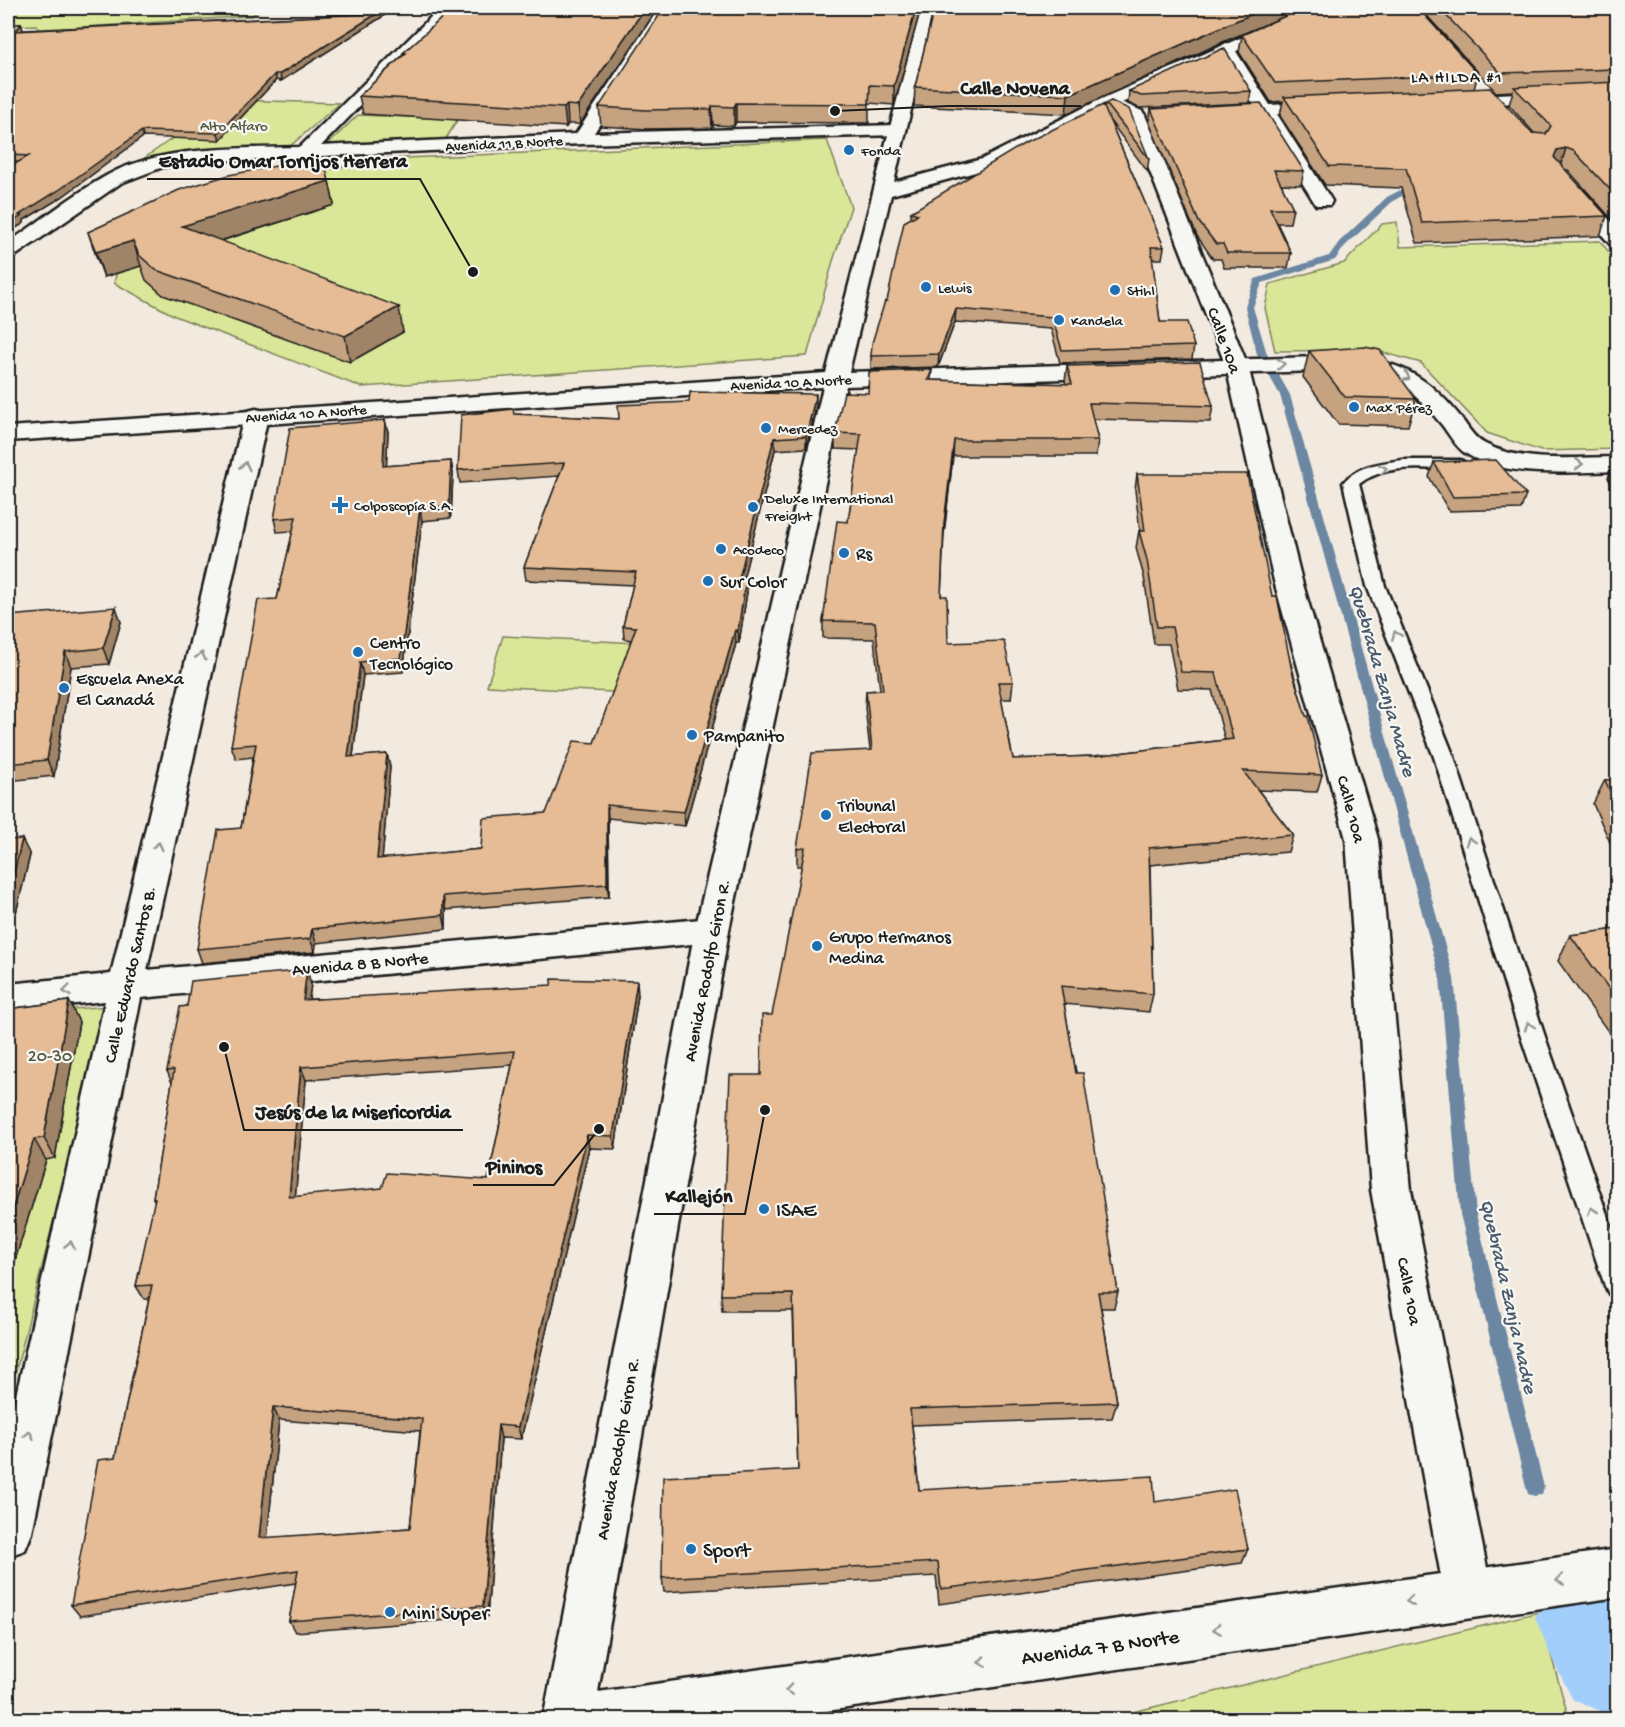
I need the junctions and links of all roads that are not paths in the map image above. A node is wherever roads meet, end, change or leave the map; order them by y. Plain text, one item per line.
1 (448, 8) edge
2 (666, 8) edge
3 (928, 8) edge
4 (1320, 8) edge
5 (1226, 48) junction
6 (1476, 83) edge
7 (1617, 93) edge
8 (1491, 100) junction
9 (1109, 102) junction
10 (1443, 102) edge
11 (1348, 106) edge
12 (1264, 110) junction
13 (1206, 112) edge
14 (1159, 114) edge
15 (1136, 115) junction
16 (1506, 115) edge
17 (895, 138) junction
18 (582, 139) junction
19 (303, 153) junction
20 (988, 163) junction
21 (1559, 176) edge
22 (883, 191) junction
23 (926, 198) dead end
24 (1323, 201) dead end
25 (895, 216) dead end
26 (874, 228) junction
27 (1617, 241) edge
28 (8, 252) edge
29 (1246, 366) junction
30 (836, 379) junction
31 (256, 416) junction
32 (8, 434) edge
33 (1540, 464) junction
34 (1617, 464) edge
35 (712, 930) junction
36 (126, 985) junction
37 (8, 997) edge
38 (1617, 1286) edge
39 (8, 1533) edge
40 (1617, 1573) edge
41 (1468, 1593) junction
42 (568, 1719) edge
43 (582, 1719) edge

1 - 19 street
2 - 18 street
3 - 17 street
4 - 5 street
5 - 9 street
5 - 12 street
6 - 8 street
7 - 8 street
8 - 10 street
8 - 16 street
9 - 15 street
9 - 20 street
11 - 12 street
12 - 13 street
12 - 24 street
14 - 15 street
15 - 29 street, Calle 10a
17 - 18 street, Avenida 11 B Norte
17 - 20 street
17 - 22 street, Avenida Rodolfo Giron R.
18 - 19 street, Avenida 11 B Norte
19 - 28 street, Avenida 11 B Norte
20 - 22 street
20 - 23 street
21 - 27 street
22 - 26 street, Avenida Rodolfo Giron R.
25 - 26 street
26 - 30 street, Avenida Rodolfo Giron R.
29 - 30 street, Avenida 10 A Norte
29 -> 33 street, Avenida 10 A Norte
29 - 41 street, Calle 10a
30 - 31 street, Avenida 10 A Norte
30 - 35 street, Avenida Rodolfo Giron R.
31 - 32 street, Avenida 10 A Norte
36 -> 31 street, Calle Eduardo Santos B.
33 -> 34 street, Avenida 10 A Norte
38 -> 33 lane
35 - 36 street, Avenida 8 B Norte
35 - 42 street, Avenida Rodolfo Giron R.
36 -> 37 street, Avenida 8 B Norte
39 -> 36 street, Calle Eduardo Santos B.
40 -> 41 street, Avenida 7 B Norte
41 -> 43 street, Avenida 7 B Norte

